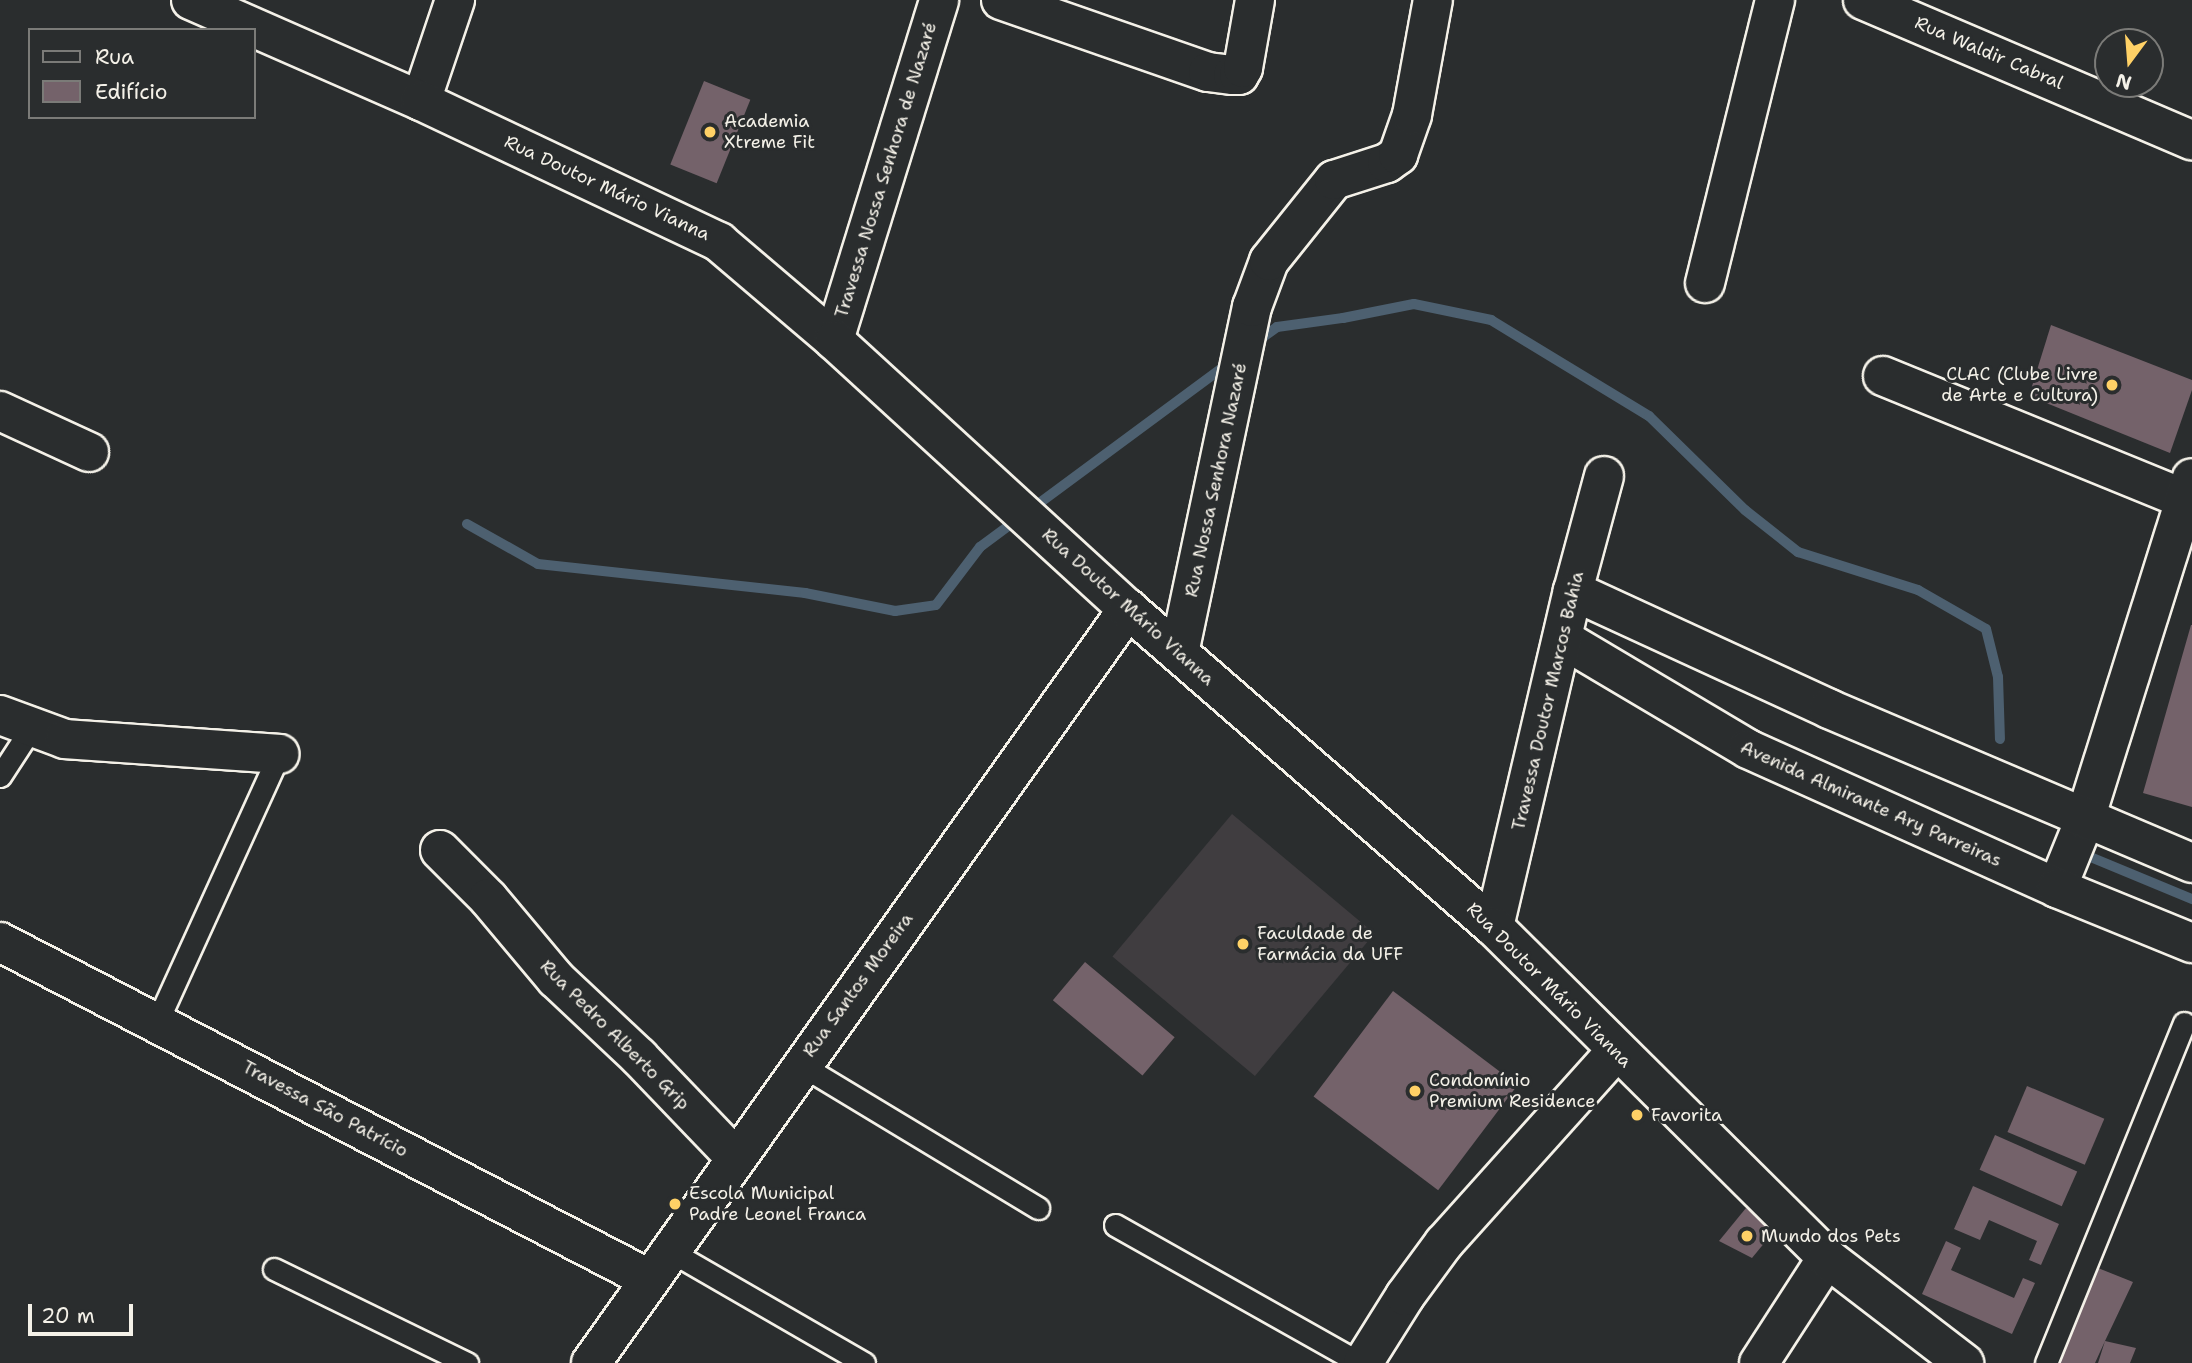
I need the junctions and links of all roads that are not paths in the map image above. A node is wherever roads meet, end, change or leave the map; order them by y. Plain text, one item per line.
1 (191, 0) edge
2 (455, 0) edge
3 (939, 0) edge
4 (1001, 0) edge
5 (1255, 0) edge
6 (1433, 0) edge
7 (1775, 0) edge
8 (1863, 0) edge
9 (255, 28) edge
10 (256, 29) edge
11 (421, 101) junction
12 (2192, 140) edge
13 (1704, 283) dead end
14 (834, 340) junction
15 (1883, 376) dead end
16 (0, 411) edge
17 (89, 452) dead end
18 (1604, 476) dead end
19 (2190, 493) edge
20 (1573, 591) junction
21 (1128, 609) junction
22 (1563, 639) junction
23 (1179, 653) junction
24 (16, 721) edge
25 (279, 754) joint
26 (0, 776) edge
27 (2085, 820) junction
28 (440, 850) dead end
29 (2192, 863) edge
30 (2057, 888) junction
31 (1494, 927) junction
32 (0, 942) edge
33 (2192, 943) edge
34 (157, 1022) junction
35 (2184, 1023) dead end
36 (1616, 1051) junction
37 (801, 1065) junction
38 (735, 1157) junction
39 (1038, 1208) dead end
40 (1115, 1225) dead end
41 (1828, 1258) junction
42 (660, 1265) junction
43 (274, 1269) dead end
44 (467, 1363) edge
45 (591, 1363) edge
46 (864, 1363) edge
47 (1362, 1363) edge
48 (1759, 1363) edge
49 (1964, 1363) edge
50 (2046, 1363) edge

1 - 9 street, Rua Doutor Mário Vianna
2 - 11 street
3 - 14 street, Travessa Nossa Senhora de Nazaré
4 - 5 street
6 - 23 street, Rua Nossa Senhora Nazaré
7 - 13 street
8 - 12 street, Rua Waldir Cabral
10 - 11 street, Rua Doutor Mário Vianna
11 - 14 street, Rua Doutor Mário Vianna
14 - 21 street, Rua Doutor Mário Vianna
15 - 19 street
16 - 17 street
18 - 20 street, Travessa Doutor Marcos Bahia
19 - 27 street
20 - 22 street, Travessa Doutor Marcos Bahia
20 - 27 street
21 - 23 street, Rua Doutor Mário Vianna
21 - 37 street, Rua Santos Moreira
22 - 30 street, Avenida Almirante Ary Parreiras
22 - 31 street, Travessa Doutor Marcos Bahia
23 - 31 street, Rua Doutor Mário Vianna
24 - 25 street
24 - 26 lane
25 - 34 lane
27 - 29 street
27 - 30 street
28 - 38 street, Rua Pedro Alberto Grip
30 - 33 street, Avenida Almirante Ary Parreiras
31 - 36 street, Rua Doutor Mário Vianna
32 - 34 street, Travessa São Patrício
34 - 42 street, Travessa São Patrício
35 - 50 lane
36 - 41 street, Rua Doutor Mário Vianna
36 - 47 street
37 - 38 street, Rua Santos Moreira
37 - 39 lane
38 - 42 street, Rua Santos Moreira
40 - 47 lane
41 - 48 street
41 - 49 street, Rua Doutor Mário Vianna
42 - 45 street, Rua Santos Moreira
42 - 46 lane
43 - 44 lane

